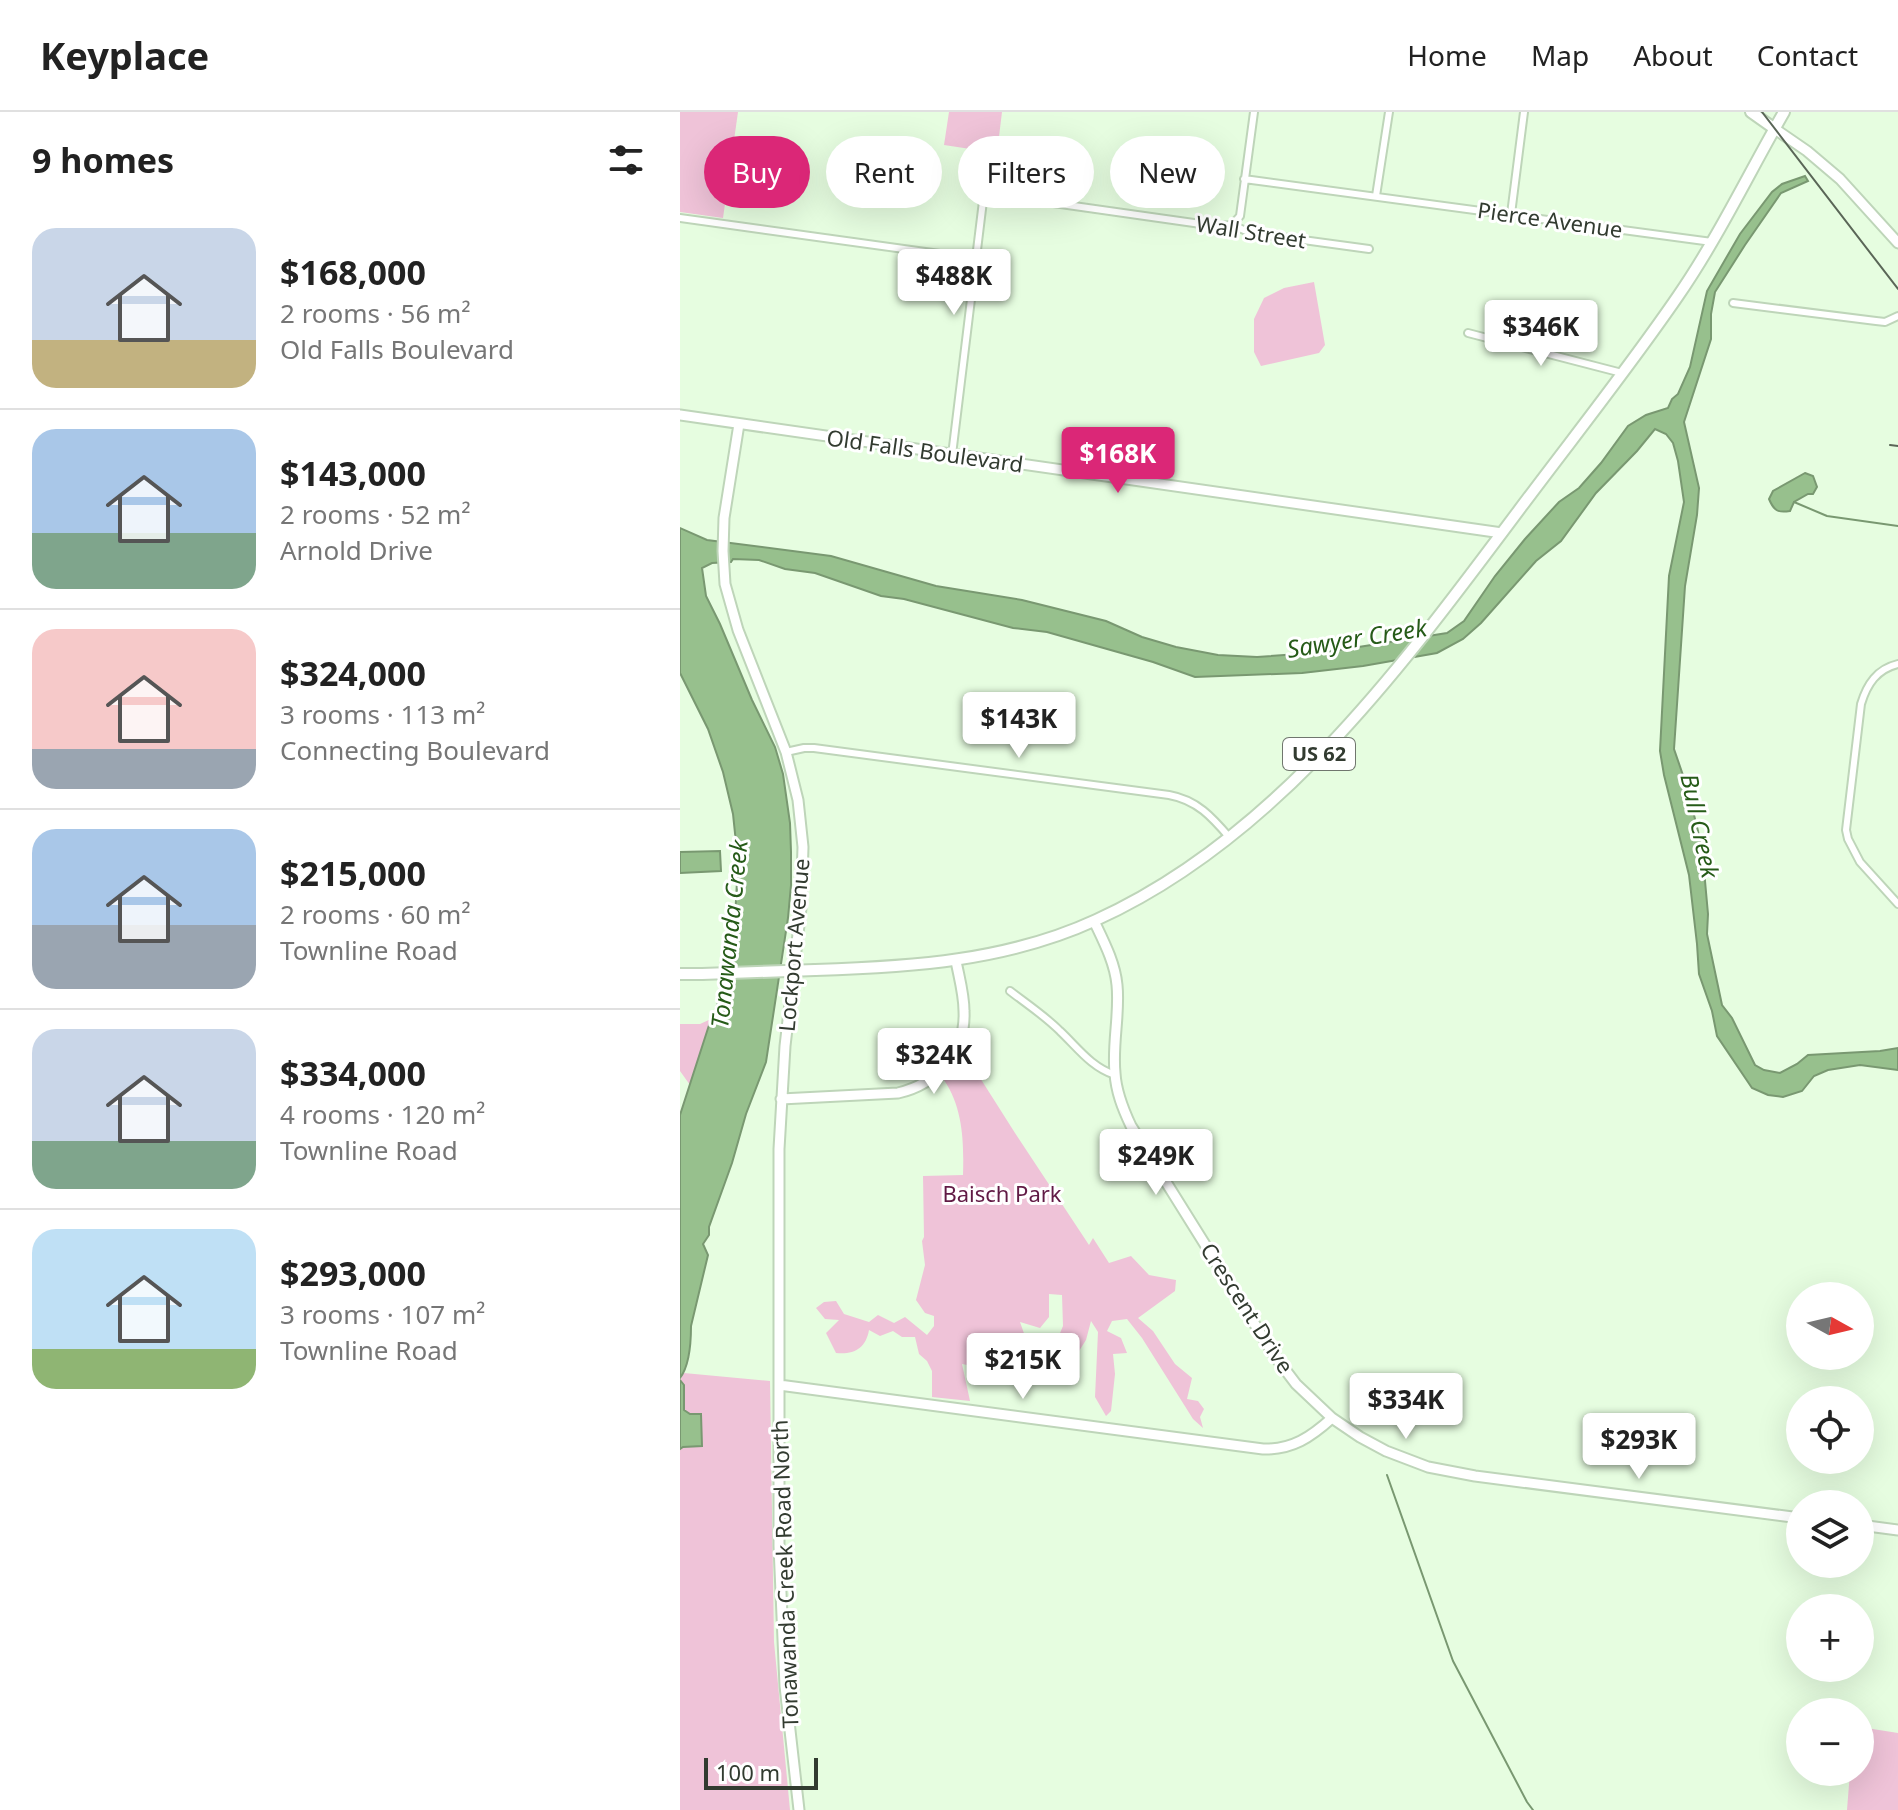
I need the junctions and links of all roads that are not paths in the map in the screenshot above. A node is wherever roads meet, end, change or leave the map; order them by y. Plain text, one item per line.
1 (1254, 112) edge
2 (1389, 112) edge
3 (1524, 112) edge
4 (1751, 112) edge
5 (1784, 112) edge
6 (1775, 129) junction
7 (1244, 179) junction
8 (1376, 196) junction
9 (1511, 214) junction
10 (680, 218) edge
11 (1232, 225) junction
12 (1712, 242) junction
13 (1898, 243) edge
14 (1369, 249) dead end
15 (976, 259) junction
16 (1733, 303) dead end
17 (1898, 316) edge
18 (1468, 333) dead end
19 (1622, 373) junction
20 (680, 415) edge
21 (739, 424) junction
22 (952, 455) junction
23 (1502, 533) junction
24 (1898, 664) edge
25 (786, 752) junction
26 (1230, 838) junction
27 (1898, 904) edge
28 (1094, 921) junction
29 (956, 961) junction
30 (680, 974) edge
31 (1010, 991) dead end
32 (1115, 1075) junction
33 (781, 1099) junction
34 (779, 1385) junction
35 (1332, 1418) junction
36 (1786, 1516) edge
37 (1874, 1527) edge
38 (1898, 1530) edge
39 (799, 1810) edge

1 - 7 street
2 - 8 street
3 - 9 street
4 - 6 main road
5 - 6 main road, US 62
6 - 12 main road, US 62
6 - 13 street
7 - 8 street, Pierce Avenue
7 - 11 street
8 - 9 street, Pierce Avenue
9 - 12 street, Pierce Avenue
10 - 15 street
11 - 14 street, Wall Street
11 - 15 street, Wall Street
12 - 19 main road, US 62
15 - 22 street
16 - 17 street
18 - 19 street
19 - 23 main road, US 62
20 - 21 street, Old Falls Boulevard
21 - 22 street, Old Falls Boulevard
21 - 25 street, Lockport Avenue
22 - 23 street, Old Falls Boulevard
23 - 26 main road, US 62
24 - 27 street
25 - 26 street
25 - 33 street, Lockport Avenue
26 - 28 main road, US 62
28 - 29 main road, US 62
28 - 32 street, Crescent Drive
29 - 30 main road, US 62, bridge
29 - 33 street
31 - 32 street
32 - 35 street, Crescent Drive
33 - 34 street, Lockport Avenue
34 - 35 street
34 - 39 street, Tonawanda Creek Road North
35 - 36 street, Crescent Drive
37 - 38 street

